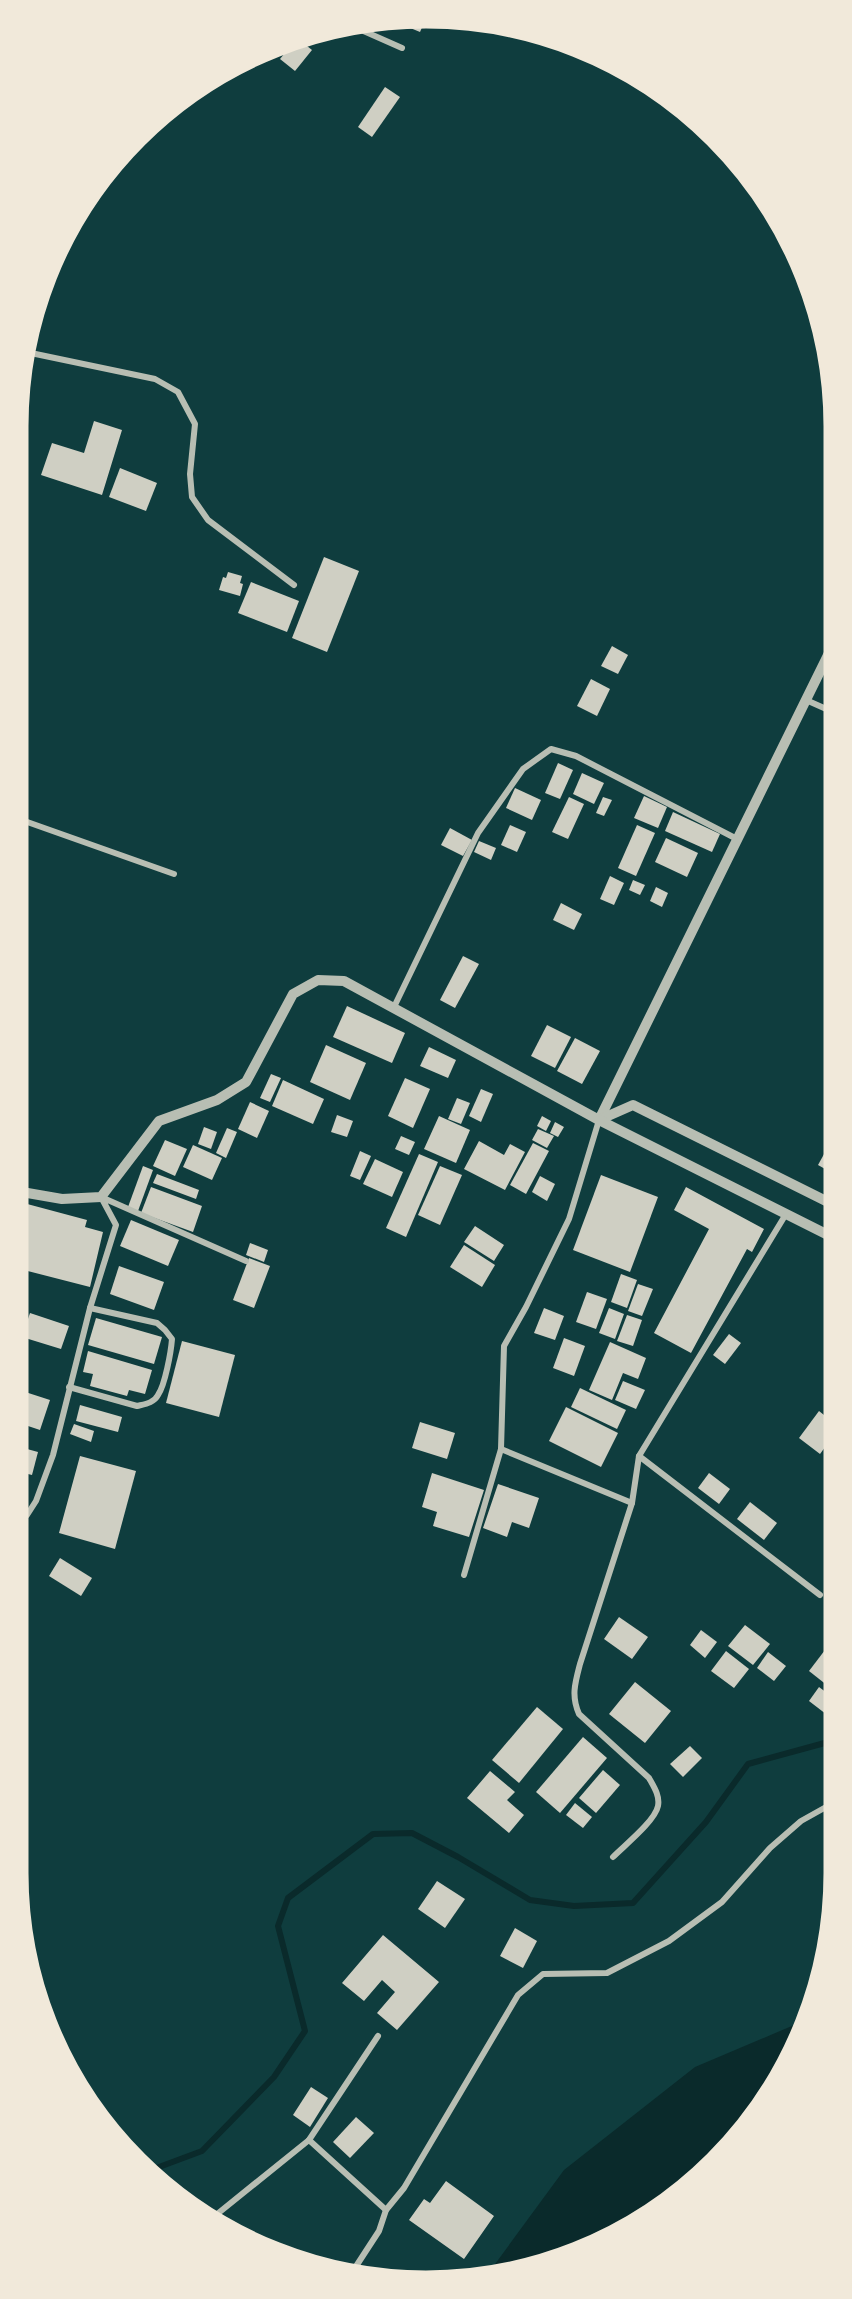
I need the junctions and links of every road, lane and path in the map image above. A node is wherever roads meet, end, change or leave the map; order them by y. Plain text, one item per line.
1 (365, 32) edge
2 (402, 48) dead end
3 (34, 354) edge
4 (294, 585) dead end
5 (825, 661) edge
6 (806, 700) junction
7 (825, 708) edge
8 (27, 822) edge
9 (737, 839) junction
10 (174, 874) dead end
11 (394, 1007) junction
12 (599, 1120) junction
13 (27, 1193) edge
14 (100, 1197) junction
15 (825, 1201) edge
16 (786, 1214) junction
17 (825, 1234) edge
18 (246, 1261) dead end
19 (90, 1308) junction
20 (69, 1387) junction
21 (501, 1449) junction
22 (639, 1456) junction
23 (632, 1503) junction
24 (27, 1515) edge
25 (464, 1575) dead end
26 (820, 1595) dead end
27 (825, 1808) edge
28 (613, 1857) dead end
29 (378, 2036) dead end
30 (309, 2140) junction
31 (386, 2210) junction
32 (218, 2214) edge
33 (357, 2266) edge

1 - 2 street
3 - 4 street
5 - 6 street
6 - 7 street
6 - 9 street
8 - 10 street
9 - 11 street
9 - 12 street
11 - 12 street
11 - 14 street
12 - 15 street
12 - 16 street
12 - 21 street
13 - 14 street
14 - 18 street
14 - 19 street
16 - 17 street
16 - 22 street
19 - 20 street
19 - 20 street
20 - 24 street
21 - 23 street
21 - 25 street
22 - 23 street
22 - 26 street
23 - 28 street
27 - 31 street
29 - 30 street
30 - 31 street
30 - 32 street
31 - 33 street

